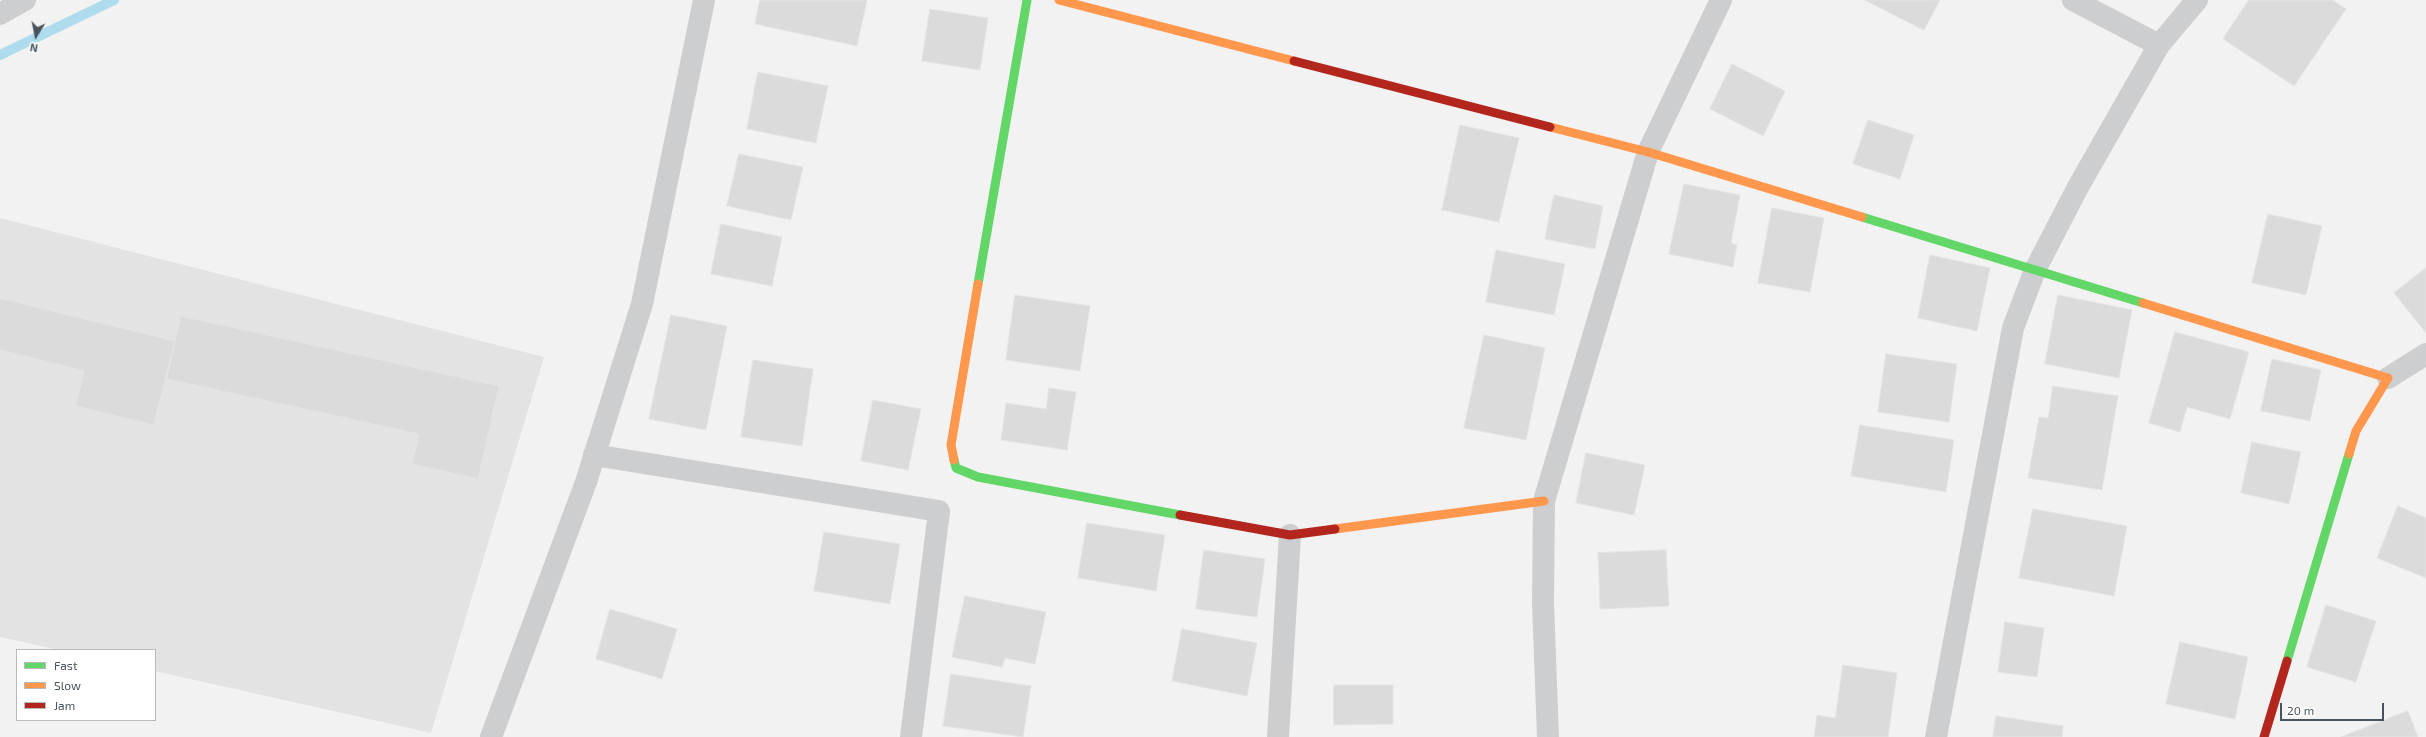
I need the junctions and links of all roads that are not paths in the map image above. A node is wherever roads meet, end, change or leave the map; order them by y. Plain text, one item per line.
1 (25, 0) edge
2 (704, 0) edge
3 (1027, 0) edge
4 (1058, 0) edge
5 (1721, 0) edge
6 (2073, 0) edge
7 (2197, 0) edge
8 (0, 14) edge
9 (2160, 45) junction
10 (1648, 152) junction
11 (2034, 270) junction
12 (2426, 354) edge
13 (2388, 378) junction
14 (594, 455) junction
15 (1544, 501) junction
16 (1290, 535) junction
17 (491, 737) edge
18 (911, 737) edge
19 (1278, 737) edge
20 (1548, 737) edge
21 (1936, 737) edge
22 (2264, 737) edge

1 - 8 street
2 - 14 street
3 - 16 street
4 - 10 street
5 - 10 street
6 - 9 street
7 - 9 street
9 - 11 street
10 - 11 street
10 - 15 street
11 - 13 street
11 - 21 street
12 - 13 street
13 - 22 street
14 - 17 street
14 - 18 street
15 - 16 street
15 - 20 street
16 - 19 street

